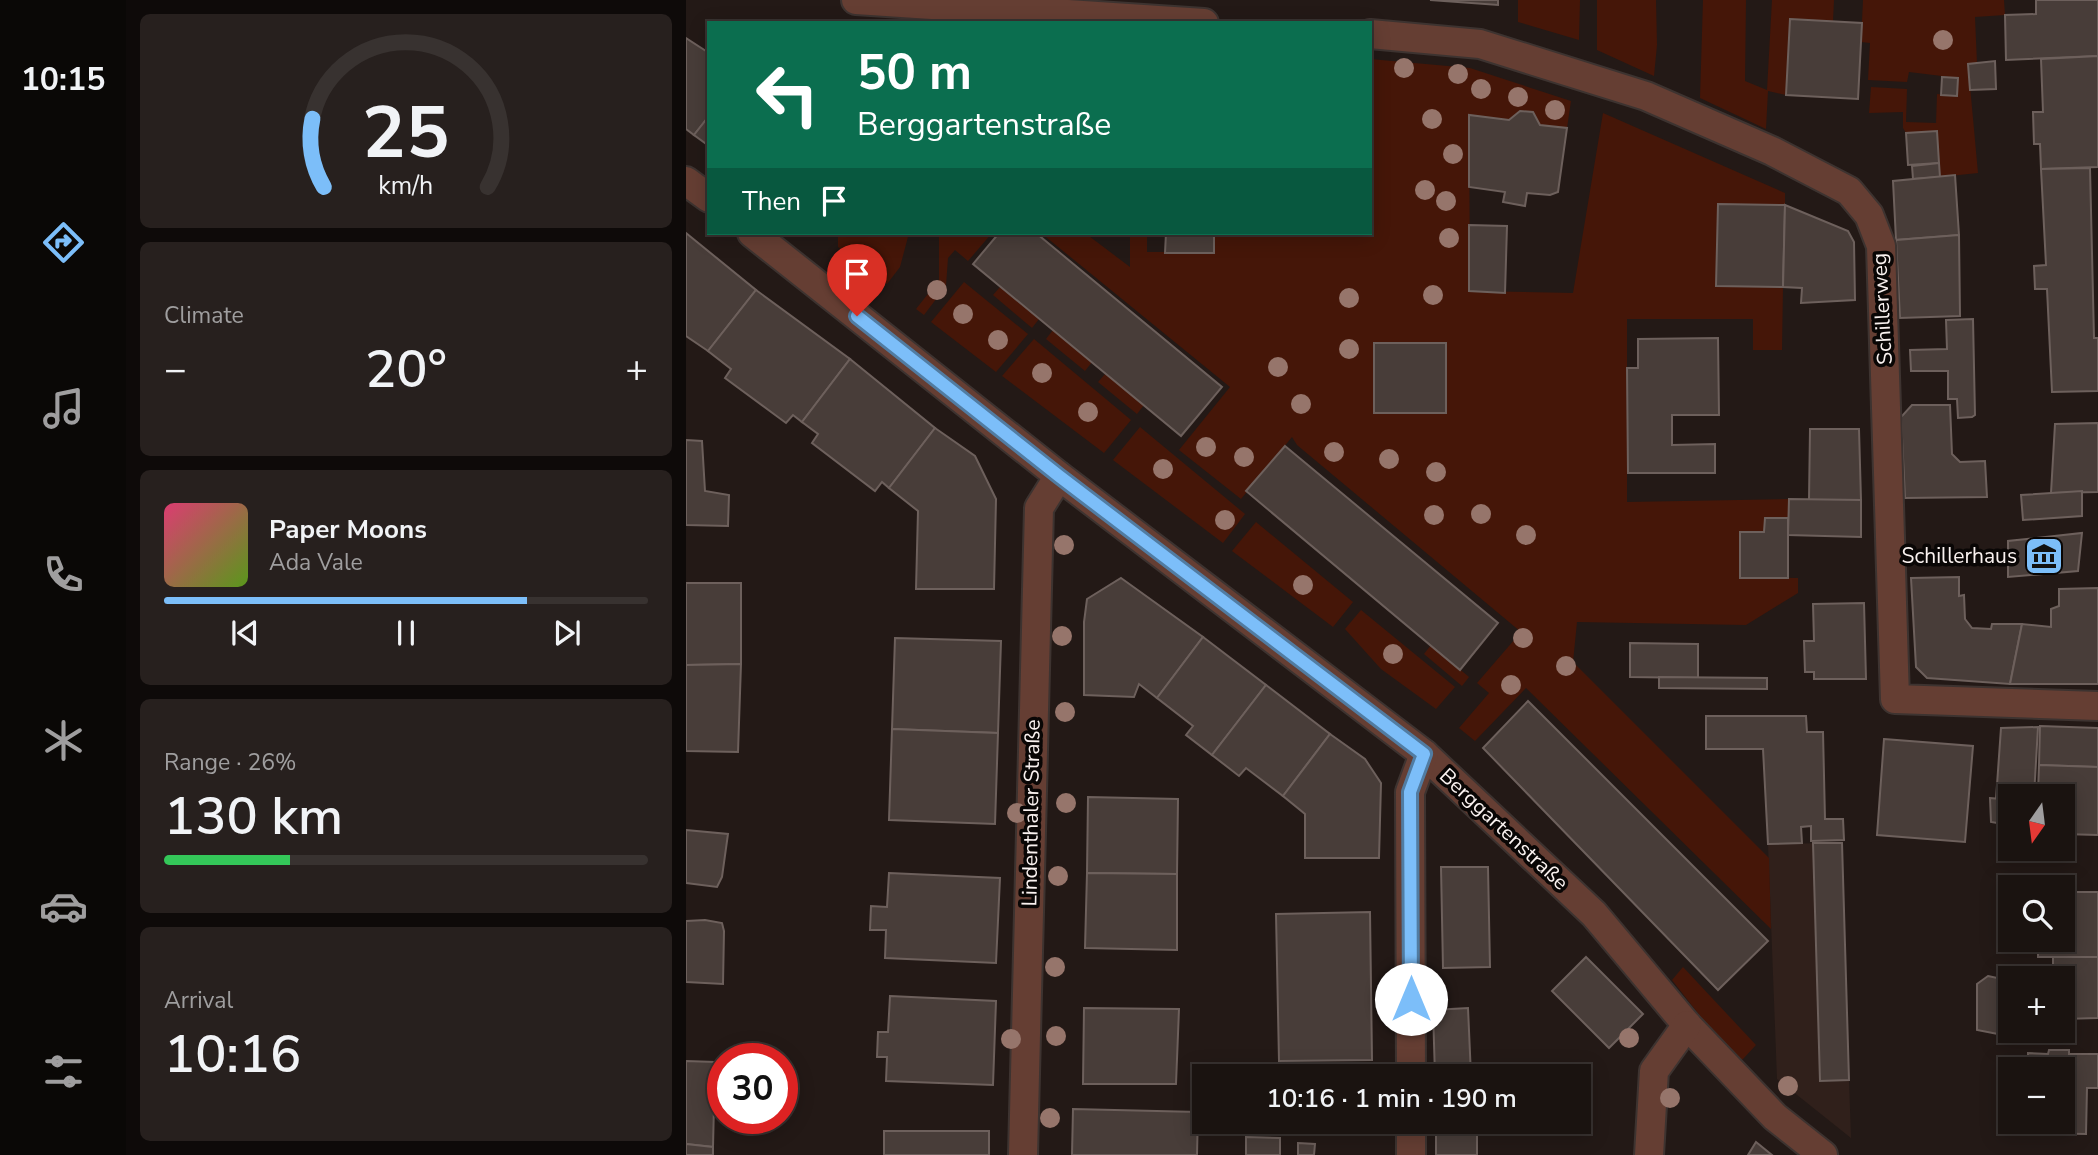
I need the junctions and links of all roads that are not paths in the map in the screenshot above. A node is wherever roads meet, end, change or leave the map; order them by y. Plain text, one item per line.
1 (856, 0) edge
2 (1174, 21) edge
3 (1372, 34) edge
4 (686, 180) edge
5 (707, 196) edge
6 (755, 235) edge
7 (1059, 476) junction
8 (2098, 706) edge
9 (1424, 754) junction
10 (1687, 1025) junction
11 (1411, 1064) edge
12 (1411, 1134) edge
13 (1023, 1155) edge
14 (1411, 1155) edge
15 (1649, 1155) edge
16 (1823, 1155) edge

1 - 2 street
3 - 8 street, Schillerweg
4 - 5 street
6 - 7 street, Berggartenstraße
7 - 9 street, Berggartenstraße
7 - 13 street, Lindenthaler Straße
9 - 10 street, Berggartenstraße
9 - 11 street
10 - 15 street
10 - 16 street, Berggartenstraße
12 - 14 street

